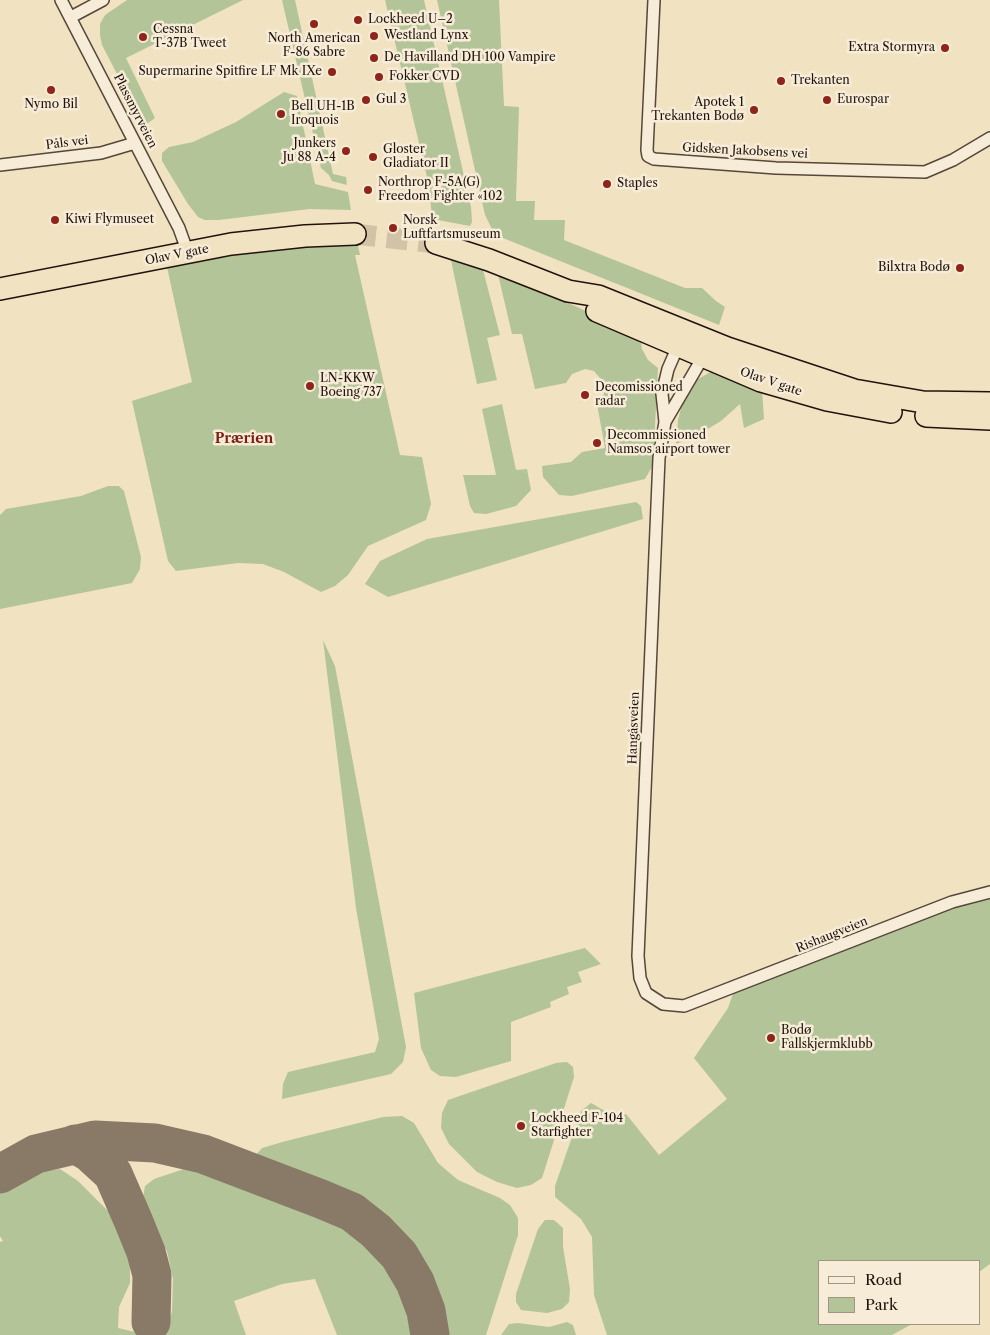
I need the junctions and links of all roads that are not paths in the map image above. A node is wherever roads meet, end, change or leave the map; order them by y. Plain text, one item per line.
1 (61, 0) edge
2 (103, 0) edge
3 (654, 0) edge
4 (71, 17) junction
5 (990, 138) edge
6 (135, 143) junction
7 (0, 165) edge
8 (355, 234) tunnel mouth
9 (436, 243) tunnel mouth
10 (188, 253) junction
11 (0, 289) edge
12 (568, 291) junction
13 (698, 336) junction
14 (678, 346) junction
15 (703, 357) junction
16 (990, 403) edge
17 (990, 419) edge
18 (665, 422) junction
19 (990, 892) edge
20 (684, 1006) joint

1 - 4 street, Plassmyrveien
2 - 4 street
3 - 5 street, Gidsken Jakobsens vei
4 - 6 street, Plassmyrveien
6 - 7 street, Påls vei
6 - 10 street, Plassmyrveien
8 - 10 highway, Olav V gate
9 - 12 highway, Olav V gate
10 - 11 highway, Olav V gate
12 - 13 highway, Olav V gate
12 - 14 highway, Olav V gate
13 - 14 street
13 - 15 street
13 - 16 highway, Olav V gate
14 - 15 highway, Olav V gate
14 - 18 street
15 - 17 highway, Olav V gate
15 - 18 street
18 - 20 street, Hangåsveien
19 - 20 street, Rishaugveien

